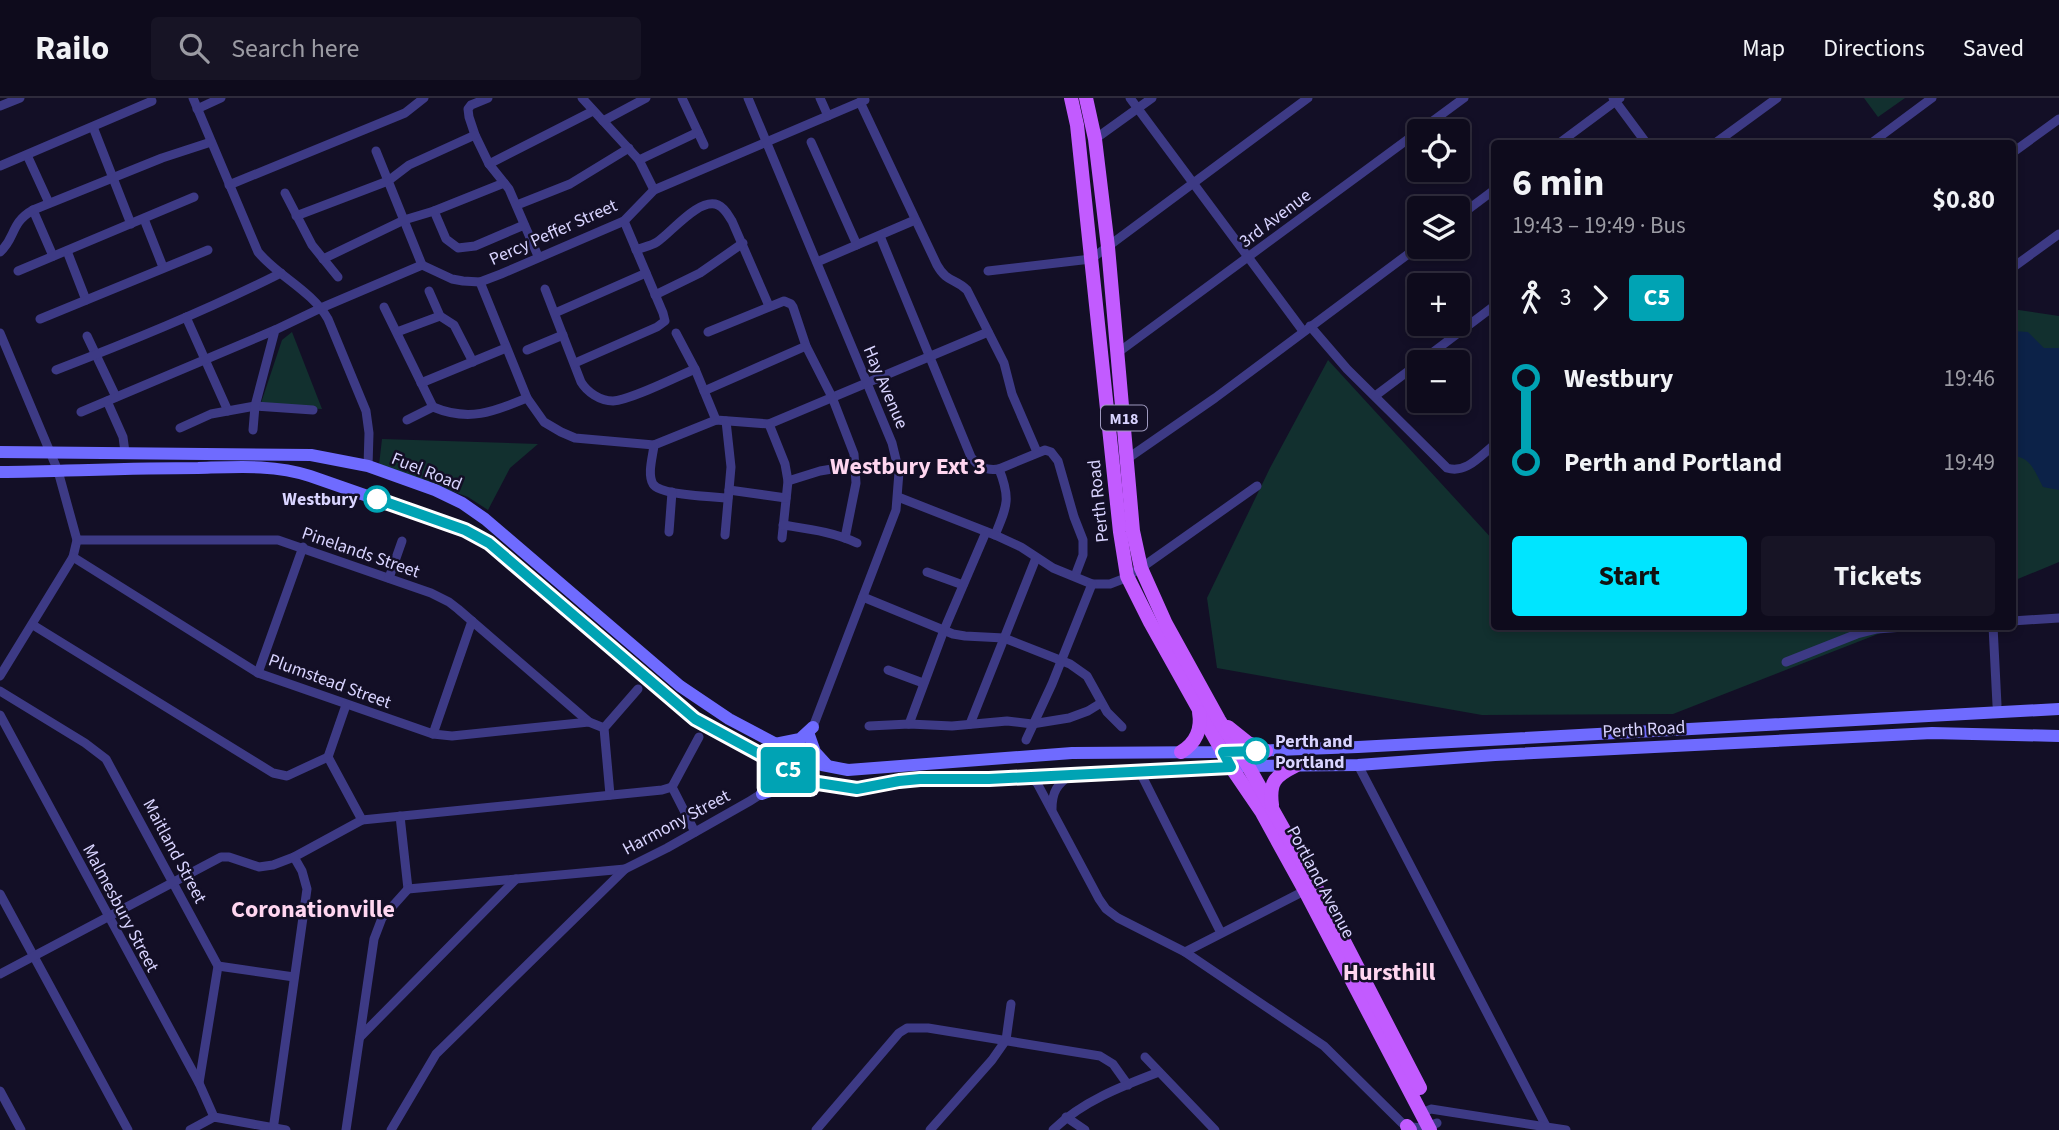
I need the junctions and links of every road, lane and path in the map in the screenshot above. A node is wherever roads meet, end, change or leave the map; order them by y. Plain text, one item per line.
1 (193, 98) edge
2 (221, 98) edge
3 (424, 98) edge
4 (488, 98) edge
5 (582, 98) edge
6 (646, 98) edge
7 (682, 98) edge
8 (748, 98) edge
9 (820, 98) edge
10 (1071, 98) edge
11 (1086, 98) edge
12 (1130, 98) edge
13 (1152, 98) edge
14 (1308, 98) edge
15 (1464, 98) edge
16 (1777, 98) edge
17 (1932, 98) edge
18 (16, 99) edge
19 (1616, 99) edge
20 (152, 101) dead end
21 (0, 106) edge
22 (197, 109) junction
23 (1138, 109) junction
24 (593, 111) junction
25 (828, 116) junction
26 (2059, 118) edge
27 (603, 121) junction
28 (93, 127) junction
29 (698, 132) junction
30 (475, 135) junction
31 (1095, 139) junction
32 (1563, 140) edge
33 (1644, 140) edge
34 (1719, 140) edge
35 (1875, 140) edge
36 (211, 142) junction
37 (767, 142) junction
38 (811, 142) dead end
39 (704, 145) dead end
40 (629, 149) junction
41 (2016, 150) edge
42 (376, 151) dead end
43 (27, 155) junction
44 (639, 160) junction
45 (489, 164) junction
46 (0, 166) edge
47 (113, 177) junction
48 (388, 181) junction
49 (504, 183) junction
50 (1192, 184) junction
51 (229, 185) junction
52 (654, 190) junction
53 (1491, 192) edge
54 (285, 193) dead end
55 (194, 197) dead end
56 (48, 203) junction
57 (517, 205) junction
58 (1470, 208) edge
59 (33, 210) junction
60 (434, 211) junction
61 (296, 216) junction
62 (144, 219) junction
63 (404, 220) junction
64 (915, 220) junction
65 (624, 221) junction
66 (131, 224) junction
67 (524, 225) junction
68 (2059, 234) edge
69 (880, 236) junction
70 (743, 243) junction
71 (857, 245) junction
72 (1108, 247) junction
73 (208, 250) dead end
74 (636, 250) junction
75 (0, 251) edge
76 (67, 251) junction
77 (1407, 255) edge
78 (53, 256) junction
79 (538, 256) junction
80 (1248, 258) junction
81 (323, 259) junction
82 (1091, 259) junction
83 (817, 262) junction
84 (422, 265) junction
85 (2016, 265) edge
86 (163, 267) junction
87 (18, 271) dead end
88 (988, 271) dead end
89 (281, 273) junction
90 (646, 273) junction
91 (338, 277) dead end
92 (480, 282) junction
93 (545, 289) dead end
94 (429, 291) dead end
95 (655, 295) junction
96 (86, 300) junction
97 (769, 306) junction
98 (321, 307) junction
99 (384, 307) dead end
100 (1491, 308) edge
101 (555, 313) junction
102 (440, 316) junction
103 (186, 317) junction
104 (40, 319) dead end
105 (1306, 329) junction
106 (275, 330) junction
107 (397, 332) junction
108 (708, 332) dead end
109 (988, 332) junction
110 (676, 333) dead end
111 (0, 334) edge
112 (563, 335) junction
113 (87, 336) dead end
114 (806, 346) junction
115 (506, 348) junction
116 (527, 349) dead end
117 (1435, 350) edge
118 (4, 353) edge
119 (1119, 353) junction
120 (96, 355) junction
121 (1102, 356) junction
122 (931, 357) junction
123 (206, 361) junction
124 (473, 362) junction
125 (575, 363) junction
126 (695, 369) junction
127 (56, 370) dead end
128 (1407, 371) edge
129 (421, 383) junction
130 (867, 383) junction
131 (705, 391) junction
132 (1374, 396) junction
133 (832, 397) junction
134 (527, 398) junction
135 (112, 399) junction
136 (255, 406) junction
137 (433, 407) junction
138 (313, 410) dead end
139 (228, 411) junction
140 (81, 412) dead end
141 (407, 420) dead end
142 (721, 420) junction
143 (769, 424) junction
144 (180, 428) dead end
145 (253, 430) dead end
146 (654, 445) junction
147 (1491, 447) edge
148 (0, 452) edge
149 (50, 452) junction
150 (125, 452) junction
151 (1037, 452) junction
152 (1120, 461) junction
153 (856, 465) junction
154 (368, 466) junction
155 (999, 469) junction
156 (58, 471) junction
157 (0, 472) edge
158 (788, 481) junction
159 (1257, 486) dead end
160 (672, 492) junction
161 (728, 494) junction
162 (786, 498) junction
163 (898, 498) junction
164 (783, 525) junction
165 (669, 532) dead end
166 (990, 534) junction
167 (724, 535) dead end
168 (782, 538) dead end
169 (845, 538) junction
170 (77, 540) junction
171 (402, 541) dead end
172 (857, 543) dead end
173 (303, 548) junction
174 (74, 557) junction
175 (1036, 558) junction
176 (1141, 568) junction
177 (926, 572) dead end
178 (1075, 576) junction
179 (1127, 576) junction
180 (389, 578) junction
181 (1093, 583) junction
182 (963, 585) junction
183 (863, 597) junction
184 (2059, 618) edge
185 (472, 621) junction
186 (2016, 621) edge
187 (33, 625) junction
188 (944, 630) junction
189 (1873, 630) edge
190 (1993, 630) edge
191 (1004, 638) junction
192 (1062, 659) junction
193 (1786, 662) dead end
194 (888, 670) dead end
195 (258, 673) junction
196 (0, 676) edge
197 (923, 683) junction
198 (638, 689) dead end
199 (0, 691) edge
200 (17, 701) junction
201 (1101, 703) junction
202 (346, 705) junction
203 (1997, 705) dead end
204 (1199, 709) junction
205 (2059, 709) edge
206 (0, 714) edge
207 (1219, 720) junction
208 (589, 722) junction
209 (909, 724) junction
210 (970, 724) junction
211 (1032, 724) junction
212 (869, 726) dead end
213 (1122, 727) dead end
214 (604, 728) junction
215 (811, 731) junction
216 (433, 734) junction
217 (699, 737) dead end
218 (2059, 737) edge
219 (1026, 740) dead end
220 (774, 744) junction
221 (1266, 751) junction
222 (1181, 752) junction
223 (1231, 752) junction
224 (760, 755) junction
225 (799, 756) junction
226 (328, 757) junction
227 (1358, 765) junction
228 (1248, 766) junction
229 (1295, 766) junction
230 (1231, 767) junction
231 (834, 768) junction
232 (789, 770) junction
233 (1140, 772) junction
234 (1071, 775) junction
235 (1030, 777) junction
236 (818, 783) junction
237 (672, 787) junction
238 (763, 794) junction
239 (610, 795) junction
240 (1052, 810) junction
241 (1272, 810) junction
242 (400, 816) junction
243 (362, 820) junction
244 (695, 832) junction
245 (294, 857) junction
246 (625, 869) junction
247 (516, 879) junction
248 (173, 881) junction
249 (1310, 888) junction
250 (408, 889) junction
251 (0, 894) edge
252 (107, 916) junction
253 (1220, 933) junction
254 (1185, 952) junction
255 (33, 955) junction
256 (218, 966) junction
257 (0, 974) edge
258 (294, 977) junction
259 (1011, 1004) dead end
260 (360, 1037) junction
261 (1006, 1040) junction
262 (1146, 1057) dead end
263 (1159, 1072) junction
264 (199, 1083) junction
265 (1128, 1085) junction
266 (0, 1091) edge
267 (214, 1117) junction
268 (1066, 1117) junction
269 (1432, 1122) edge
270 (1546, 1126) junction
271 (1409, 1128) edge
272 (273, 1129) edge
273 (21, 1130) edge
274 (128, 1130) edge
275 (190, 1130) edge
276 (286, 1130) edge
277 (346, 1130) edge
278 (391, 1130) edge
279 (816, 1130) edge
280 (930, 1130) edge
281 (1053, 1130) edge
282 (1085, 1130) edge
283 (1215, 1130) edge
284 (1566, 1130) edge

1 - 22 street
2 - 22 street
3 - 51 street
4 - 30 street
5 - 24 street
6 - 27 street
7 - 29 street
8 - 37 street, Hay Avenue
9 - 25 street
10 - 82 main road, Perth Road / M18
11 - 31 main road, Perth Road / M18
12 - 23 street
13 - 23 street
14 - 50 street
15 - 80 street, 3rd Avenue
16 - 34 street
17 - 35 street
18 - 21 street
19 - 32 street
19 - 33 street
20 - 28 street
22 - 36 street
23 - 31 street
23 - 50 street
24 - 27 street
24 - 45 street
25 - 37 street, Percy Peffer Street
25 - 64 street, Percy Peffer Street
26 - 41 street
27 - 40 street
28 - 43 street
28 - 47 street
29 - 39 street
29 - 44 street
30 - 45 street
30 - 48 street
31 - 72 main road, Perth Road / M18
36 - 47 street
36 - 51 street
37 - 52 street, Percy Peffer Street
37 - 83 street, Hay Avenue
38 - 71 street
40 - 44 street
40 - 57 street
42 - 48 street
43 - 46 street
43 - 56 street
44 - 52 street
45 - 49 street
47 - 56 street
47 - 66 street
48 - 61 street
48 - 63 street
49 - 57 street
49 - 60 street
50 - 72 street
50 - 80 street
51 - 89 street
52 - 65 street, Percy Peffer Street
53 - 58 street
54 - 61 street
55 - 62 street
56 - 59 street
57 - 67 street
59 - 75 street
59 - 78 street
60 - 63 street
60 - 67 street
61 - 81 street
62 - 66 street
62 - 86 street
63 - 81 street
63 - 84 street
64 - 69 street
64 - 109 street
65 - 74 street
65 - 79 street, Percy Peffer Street
66 - 76 street
67 - 79 street
68 - 85 street
69 - 71 street
69 - 122 street
70 - 74 street
70 - 95 street
70 - 97 street
71 - 83 street
72 - 82 street
72 - 119 main road, Perth Road / M18
73 - 86 street
74 - 90 street
76 - 78 street
76 - 96 street
77 - 105 street
78 - 87 street
79 - 92 street, Percy Peffer Street
80 - 105 street
80 - 119 street, 3rd Avenue
81 - 91 street
82 - 88 street
82 - 121 main road, Perth Road / M18
83 - 130 street, Hay Avenue
84 - 92 street, Percy Peffer Street
84 - 98 street
86 - 96 street
89 - 98 street
89 - 103 street
90 - 95 street
90 - 101 street
92 - 115 street
93 - 101 street
94 - 102 street
95 - 125 street
96 - 104 street
97 - 108 street
97 - 114 street
98 - 106 street
98 - 154 street
99 - 107 street
100 - 117 street
101 - 112 street
102 - 107 street
102 - 124 street
103 - 120 street
103 - 123 street
105 - 132 street
105 - 152 street
106 - 123 street
106 - 136 street
107 - 129 street
109 - 122 street
109 - 151 street
110 - 126 street
111 - 118 street
112 - 116 street
112 - 125 street
113 - 120 street
114 - 131 street
114 - 133 street
115 - 124 street
115 - 134 street
118 - 149 street
119 - 121 street, 3rd Avenue
119 - 152 main road, Perth Road / M18
120 - 127 street
120 - 135 street
121 - 152 main road, Perth Road / M18
122 - 130 street
122 - 155 street
123 - 135 street
123 - 139 street
124 - 129 street
125 - 126 street
126 - 131 street
128 - 132 street
129 - 137 street
130 - 133 street
130 - 163 street, Hay Avenue
131 - 142 street
132 - 147 street
133 - 143 street
133 - 153 street
134 - 137 street
134 - 146 street
135 - 140 street
135 - 150 street
136 - 138 street
136 - 139 street
136 - 145 street
137 - 141 street
139 - 144 street
142 - 143 street
142 - 146 street
142 - 161 street
143 - 158 street
146 - 160 street
148 - 149 main road, Fuel Road
149 - 150 main road, Fuel Road
149 - 156 street
150 - 154 main road, Fuel Road
151 - 155 street
151 - 178 street
152 - 176 main road, Perth Road / M18
152 - 179 main road, Perth Road / M18
153 - 158 street
153 - 169 street
154 - 220 main road, Fuel Road
155 - 166 street
156 - 157 main road
156 - 170 street
156 - 224 main road
158 - 162 street
159 - 176 street
160 - 161 street
160 - 165 street
161 - 162 street
161 - 167 street
162 - 164 street
163 - 166 street
163 - 183 street, Hay Avenue
164 - 168 street
164 - 169 street
166 - 175 street
166 - 182 street
169 - 172 street
170 - 173 street, Pinelands Street
170 - 174 street
171 - 180 street
173 - 180 street, Pinelands Street
173 - 195 street
174 - 187 street
174 - 195 street, Plumstead Street
175 - 178 street
175 - 191 street
176 - 179 street
176 - 207 main road, Perth Road / M18
177 - 182 street
178 - 181 street
179 - 181 street
179 - 204 main road, Perth Road / M18
180 - 185 street, Pinelands Street
181 - 192 street
182 - 188 street
183 - 188 street
183 - 215 street, Hay Avenue
184 - 186 street
185 - 208 street, Pinelands Street
185 - 216 street
187 - 196 street
187 - 226 street
188 - 191 street
188 - 197 street
189 - 193 street
190 - 203 street
191 - 192 street
191 - 210 street
192 - 201 street
192 - 211 street
194 - 197 street
195 - 202 street, Plumstead Street
197 - 209 street
198 - 214 street
199 - 200 street, Maitland Street
200 - 206 street
200 - 248 street, Maitland Street
201 - 211 street
201 - 213 street
202 - 216 street, Plumstead Street
202 - 226 street
204 - 222 main road
204 - 223 main road, Perth Road / M18
205 - 221 main road, Perth Road
206 - 252 street, Malmesbury Street
207 - 221 main road
207 - 223 main road, Perth Road / M18
208 - 214 street, Plumstead Street
208 - 216 street, Plumstead Street
209 - 210 street
209 - 212 street
210 - 211 street
211 - 219 street
214 - 239 street
215 - 220 main road
215 - 225 street, Hay Avenue
215 - 231 main road
217 - 237 street
218 - 227 main road, Perth Road
220 - 225 main road, Fuel Road
221 - 223 main road, Perth Road
222 - 223 main road
222 - 231 main road
223 - 228 main road, Perth Road / M18
223 - 230 main road, Perth Road / M18
224 - 232 main road
224 - 238 main road
225 - 231 main road
225 - 232 street, Hay Avenue
226 - 243 street
227 - 229 main road, Perth Road
227 - 270 street
228 - 229 main road, Perth Road
228 - 230 main road
228 - 241 main road, Portland Avenue
229 - 241 main road
230 - 233 main road
230 - 249 main road, Portland Avenue
232 - 236 main road
232 - 238 street, Harmony Street
233 - 234 main road
233 - 253 street
234 - 235 main road
234 - 240 street
235 - 236 main road
235 - 240 street
236 - 238 main road
237 - 239 street
237 - 244 street
238 - 244 street, Harmony Street
239 - 242 street
240 - 254 street
241 - 249 main road, Portland Avenue
242 - 243 street
242 - 250 street
243 - 245 street
244 - 246 street, Harmony Street
245 - 248 street
245 - 258 street
246 - 247 street
246 - 278 street, Harmony Street
247 - 250 street
247 - 260 street
248 - 252 street
248 - 256 street, Maitland Street
249 - 253 street
249 - 269 main road, Portland Avenue
250 - 260 street
251 - 255 street
252 - 255 street
252 - 264 street, Malmesbury Street
253 - 254 street
254 - 271 street
255 - 257 street
255 - 274 street
256 - 258 street
256 - 264 street
258 - 272 street
259 - 261 street
260 - 277 street
261 - 265 street
261 - 279 street
261 - 280 street
262 - 263 street
263 - 265 street
263 - 283 street
264 - 267 street, Malmesbury Street
265 - 268 street
266 - 273 street
267 - 272 street
267 - 275 street
268 - 281 street
268 - 282 street
269 - 270 street
269 - 271 street
270 - 284 street
272 - 276 street

